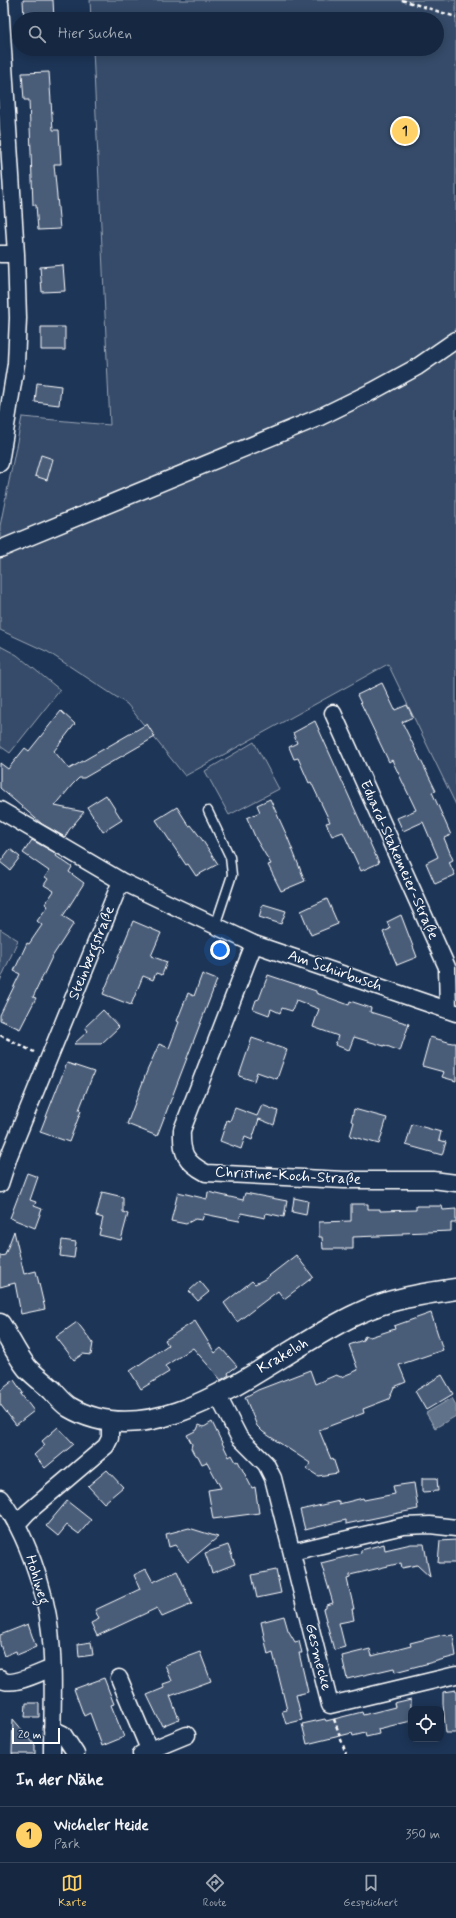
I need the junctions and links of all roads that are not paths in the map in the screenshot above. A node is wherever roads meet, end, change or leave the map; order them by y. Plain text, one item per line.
1 (0, 3) edge
2 (4, 112) edge
3 (0, 254) edge
4 (16, 254) junction
5 (456, 340) edge
6 (1, 453) edge
7 (0, 549) edge
8 (333, 713) dead end
9 (0, 810) edge
10 (208, 812) dead end
11 (121, 881) junction
12 (215, 926) junction
13 (254, 944) junction
14 (452, 1011) edge
15 (5, 1159) edge
16 (456, 1183) edge
17 (0, 1184) edge
18 (456, 1289) edge
19 (0, 1324) edge
20 (217, 1394) junction
21 (110, 1422) junction
22 (0, 1498) edge
23 (17, 1524) junction
24 (456, 1528) edge
25 (292, 1552) junction
26 (52, 1668) junction
27 (456, 1675) edge
28 (0, 1678) edge
29 (119, 1678) dead end
30 (52, 1729) junction
31 (187, 1735) dead end
32 (147, 1753) edge
33 (52, 1754) edge
34 (76, 1754) edge

1 - 2 street
2 - 4 street
3 - 4 street
4 - 6 street
5 - 7 street
8 - 14 street, Eduard-Stakemeier-Straße
9 - 11 street
10 - 12 lane
11 - 12 street, Am Schürbusch
11 - 15 street, Steinbergstraße
12 - 13 street, Am Schürbusch
13 - 14 street, Am Schürbusch
13 - 16 street, Christine-Koch-Straße
15 - 17 street, Steinbergstraße
18 - 20 street, Krakeloh
19 - 21 street, Krakeloh
20 - 21 street, Krakeloh
20 - 25 street, Gesmecke
21 - 23 street
22 - 23 street, Hohlweg
23 - 26 street, Hohlweg
24 - 25 street
25 - 27 street, Gesmecke
26 - 28 street
26 - 30 street, Hohlweg
29 - 32 street
30 - 33 street, Hohlweg
30 - 34 street
31 - 32 street

